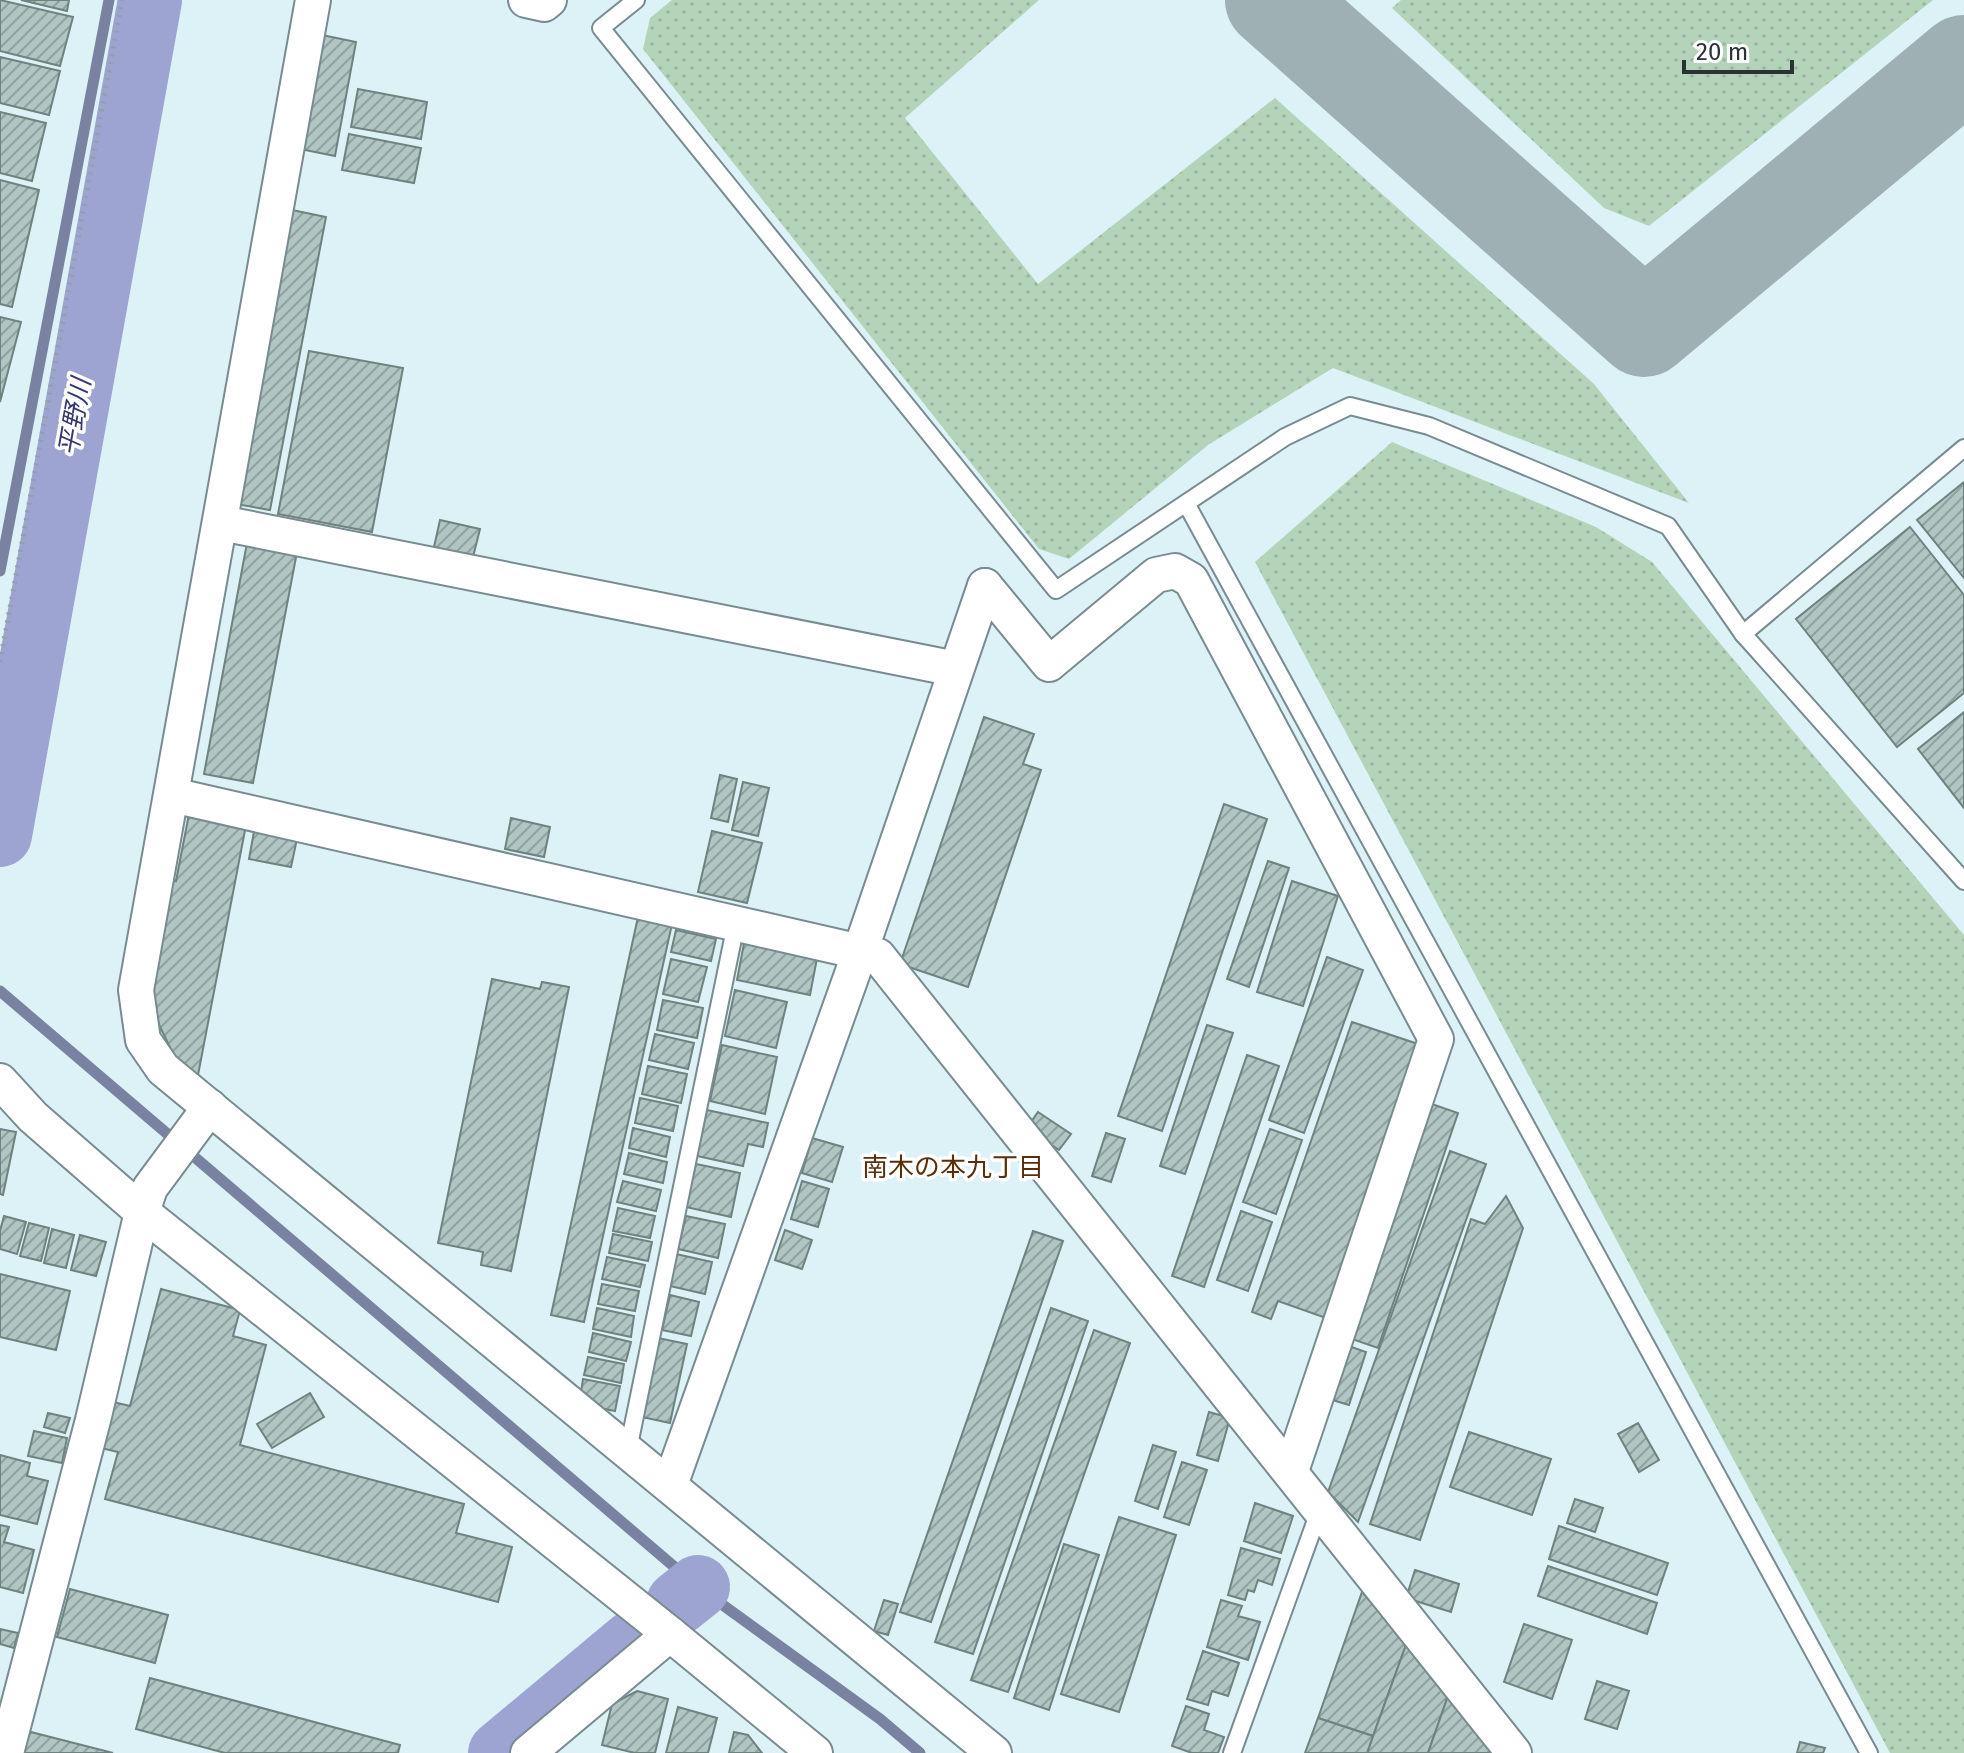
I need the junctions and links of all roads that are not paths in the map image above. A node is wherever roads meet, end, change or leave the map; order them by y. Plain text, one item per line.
1 (313, 0) edge
2 (526, 0) edge
3 (549, 0) edge
4 (636, 0) edge
5 (1964, 448) edge
6 (1187, 505) junction
7 (221, 523) junction
8 (1743, 634) junction
9 (956, 669) junction
10 (172, 795) junction
11 (1964, 881) edge
12 (736, 924) junction
13 (860, 952) junction
14 (0, 1081) edge
15 (210, 1107) junction
16 (146, 1200) junction
17 (628, 1450) junction
18 (1291, 1471) junction
19 (670, 1485) junction
20 (1320, 1508) junction
21 (670, 1634) junction
22 (6, 1753) edge
23 (528, 1753) edge
24 (815, 1753) edge
25 (994, 1753) edge
26 (1232, 1753) edge
27 (1514, 1753) edge
28 (1869, 1753) edge

1 - 7 street
2 - 3 street
4 - 6 lane
5 - 8 lane
6 - 8 lane
6 - 28 lane
7 - 9 street
7 - 10 street
8 - 11 lane
9 - 13 street
9 - 18 street
10 - 12 street
10 - 15 street
12 - 13 street
12 - 17 lane
13 - 18 street
13 - 19 street
14 - 16 street
15 - 16 street
15 - 17 street
16 - 21 street
16 - 22 street
17 - 19 street
18 - 20 street
19 - 25 street
20 - 26 lane
20 - 27 street
21 - 23 street
21 - 24 street

